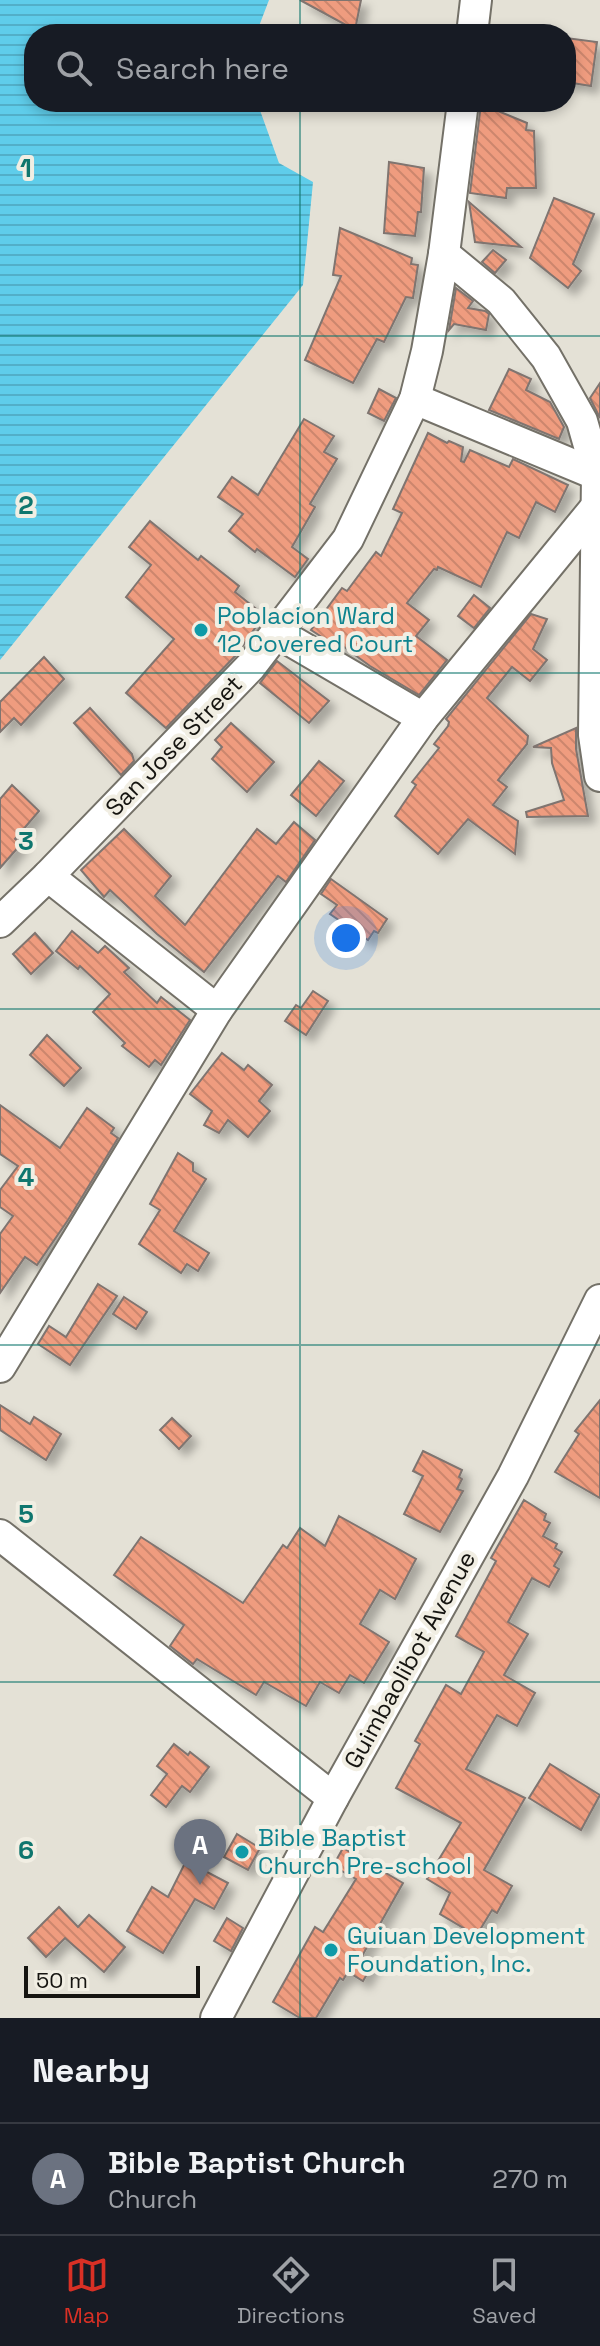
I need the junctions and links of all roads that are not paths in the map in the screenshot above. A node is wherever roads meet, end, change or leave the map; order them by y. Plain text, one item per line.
1 (476, 0) edge
2 (473, 24) edge
3 (462, 112) edge
4 (444, 254) junction
5 (415, 399) junction
6 (598, 475) edge
7 (596, 507) junction
8 (276, 632) junction
9 (423, 718) junction
10 (600, 776) edge
11 (48, 876) junction
12 (0, 922) edge
13 (217, 1010) junction
14 (600, 1300) edge
15 (0, 1367) edge
16 (0, 1535) edge
17 (333, 1798) junction
18 (216, 2018) edge

1 - 2 street
3 - 4 street, San Jose Street
4 - 5 street, San Jose Street
4 - 6 street
5 - 6 street
5 - 8 street, San Jose Street
6 - 7 street
7 - 9 street
7 - 10 street
8 - 9 street
8 - 11 street, San Jose Street
9 - 13 street
11 - 12 street, San Jose Street
11 - 13 street
13 - 15 street
14 - 17 street, Guimbaolibot Avenue
16 - 17 street
17 - 18 street, Guimbaolibot Avenue

